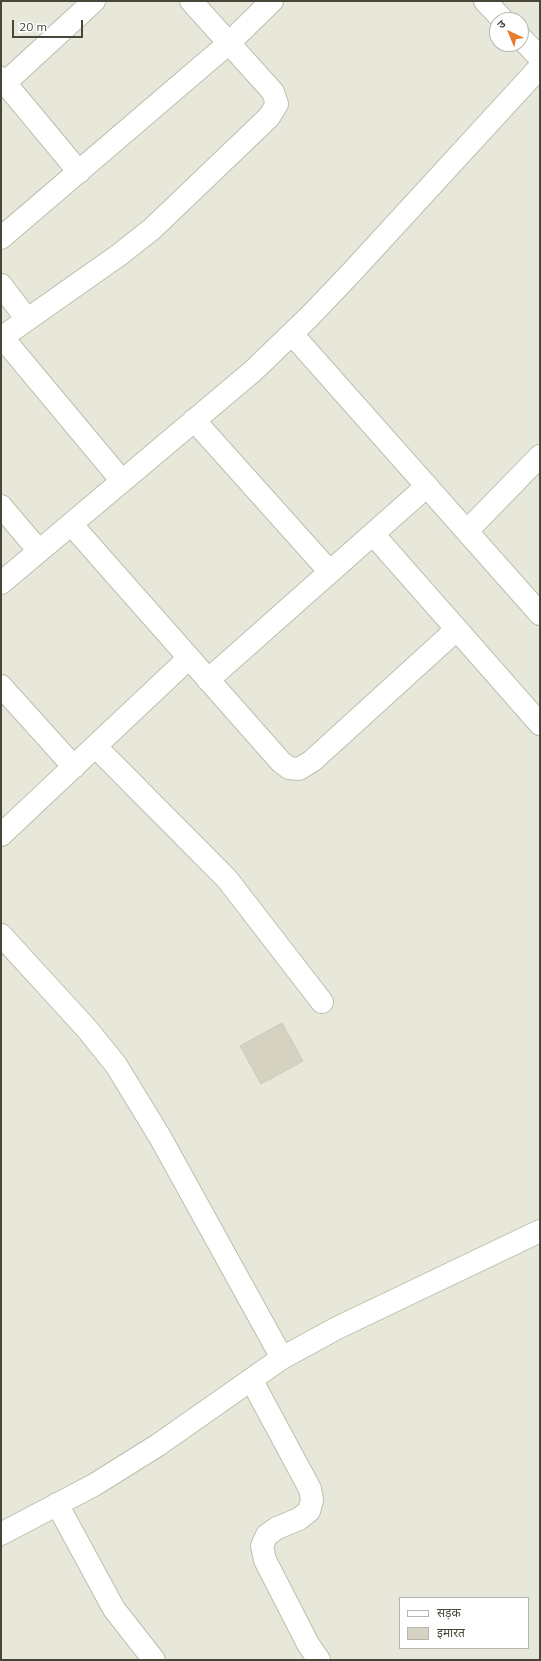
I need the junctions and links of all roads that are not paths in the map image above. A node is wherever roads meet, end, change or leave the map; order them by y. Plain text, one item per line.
1 (94, 1) edge
2 (191, 1) edge
3 (272, 1) edge
4 (485, 1) edge
5 (495, 12) edge
6 (229, 43) junction
7 (529, 46) edge
8 (540, 58) edge
9 (3, 81) edge
10 (536, 81) edge
11 (79, 172) junction
12 (1, 238) edge
13 (1, 285) edge
14 (26, 318) junction
15 (292, 334) junction
16 (2, 337) edge
17 (194, 420) junction
18 (540, 456) edge
19 (122, 481) junction
20 (427, 486) junction
21 (1, 506) edge
22 (71, 524) junction
23 (467, 531) junction
24 (373, 534) junction
25 (38, 551) junction
26 (330, 572) junction
27 (1, 583) edge
28 (540, 614) edge
29 (456, 630) junction
30 (189, 658) junction
31 (208, 680) junction
32 (1, 686) edge
33 (540, 724) edge
34 (96, 746) junction
35 (74, 767) junction
36 (1, 835) edge
37 (1, 935) edge
38 (322, 1002) dead end
39 (540, 1230) edge
40 (282, 1358) junction
41 (252, 1381) junction
42 (57, 1504) junction
43 (1, 1534) edge
44 (154, 1660) edge
45 (319, 1660) edge

1 - 9 street
2 - 6 street
3 - 6 street
4 - 5 street
6 - 11 street
6 - 14 street
7 - 8 street
9 - 11 street
10 - 15 street
11 - 12 street
13 - 14 street
14 - 16 street
15 - 17 street
15 - 20 street
16 - 19 street
17 - 19 street
17 - 26 street
18 - 23 street
19 - 22 street
20 - 23 street
20 - 24 street
21 - 25 street
22 - 25 street
22 - 30 street
23 - 28 street
24 - 26 street
24 - 29 street
25 - 27 street
26 - 31 street
29 - 31 street
29 - 33 street
30 - 31 street
30 - 34 street
32 - 35 street
34 - 35 street
34 - 38 street
35 - 36 street
37 - 40 street
39 - 40 street
40 - 41 street
41 - 42 street
41 - 45 street
42 - 43 street
42 - 44 street

